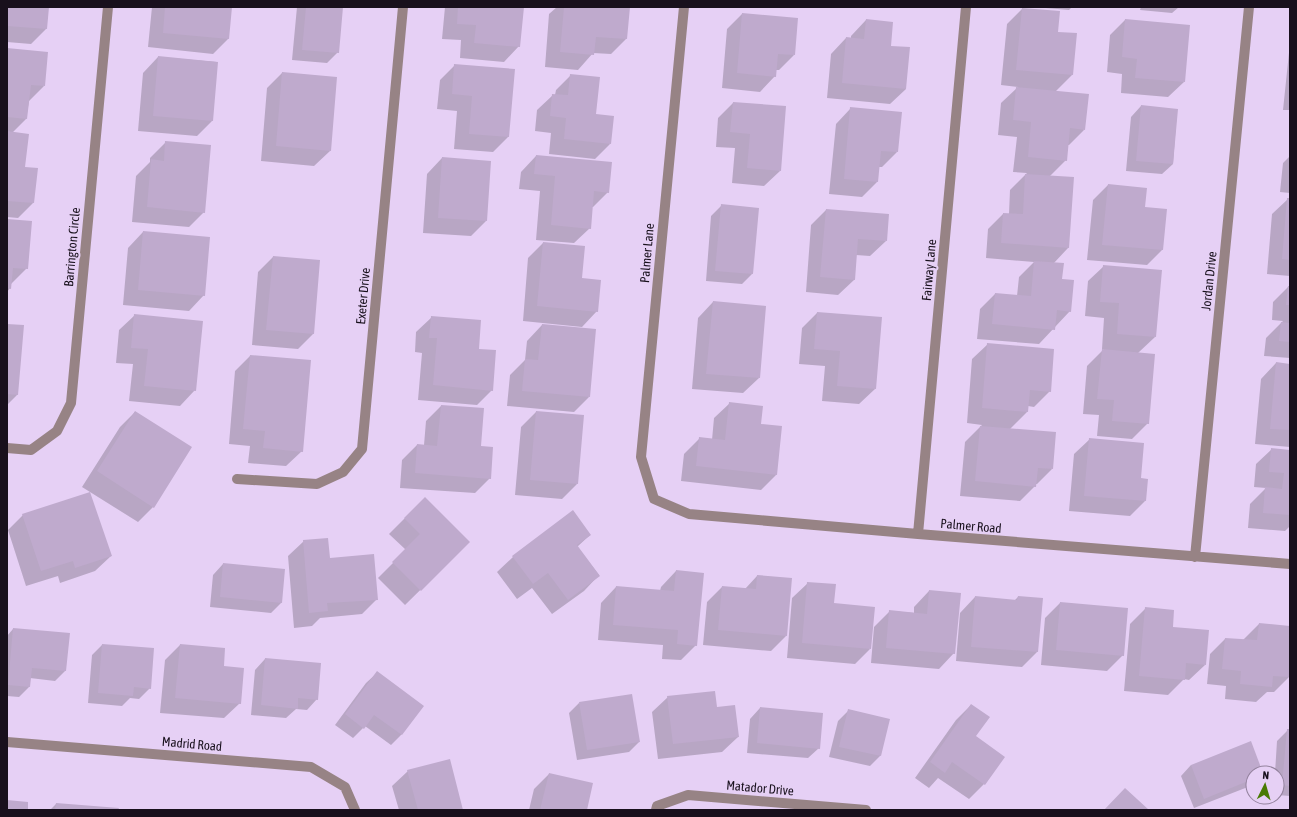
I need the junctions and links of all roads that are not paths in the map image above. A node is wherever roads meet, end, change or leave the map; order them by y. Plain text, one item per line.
1 (108, 7) edge
2 (403, 7) edge
3 (684, 7) edge
4 (966, 7) edge
5 (1249, 7) edge
6 (7, 448) edge
7 (237, 479) dead end
8 (654, 499) joint
9 (918, 534) junction
10 (1195, 557) junction
11 (1290, 564) edge
12 (7, 742) edge
13 (355, 810) edge
14 (656, 810) edge
15 (866, 810) edge

1 - 6 street, Barrington Circle
2 - 7 street, Exeter Drive
3 - 8 street, Palmer Lane
4 - 9 street, Fairway Lane
5 - 10 street, Jordan Drive
8 - 9 street, Palmer Road
9 - 10 street, Palmer Road
10 - 11 street, Palmer Road
12 - 13 street, Madrid Road
14 - 15 street, Matador Drive

